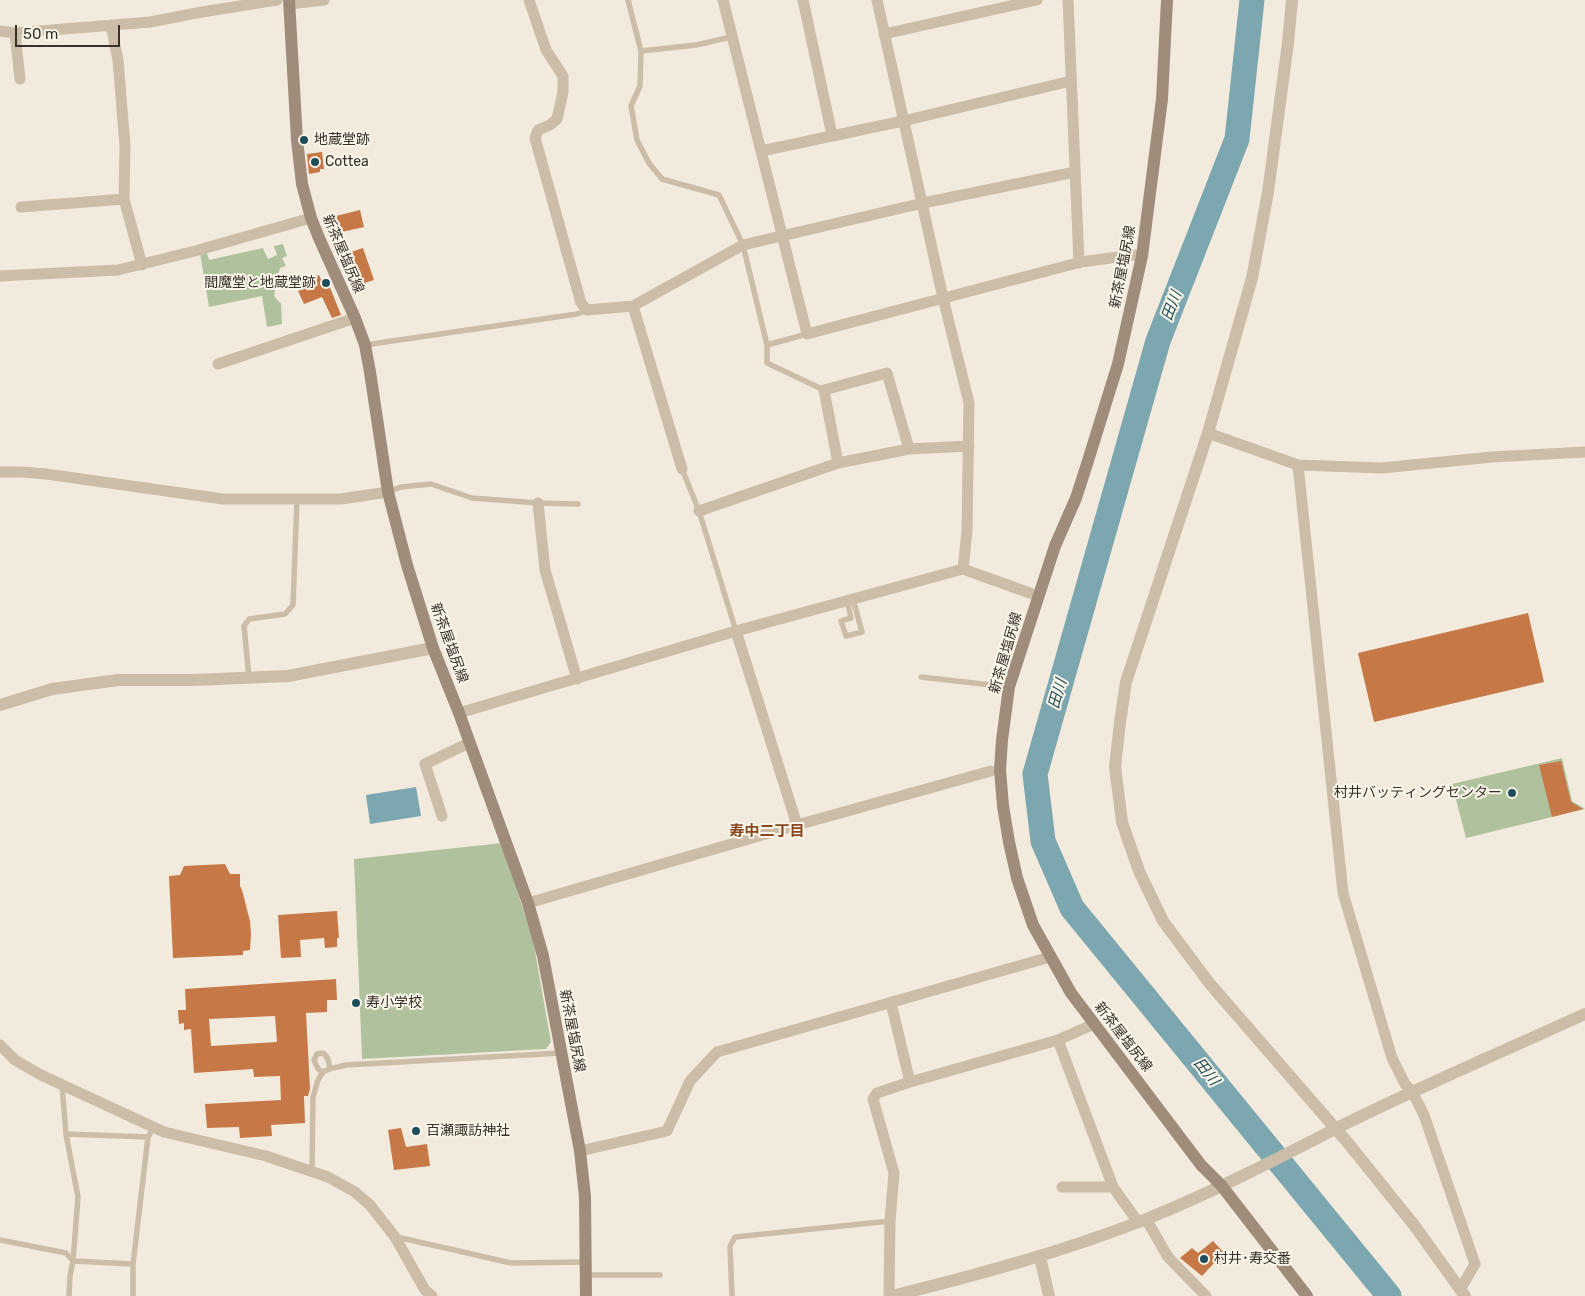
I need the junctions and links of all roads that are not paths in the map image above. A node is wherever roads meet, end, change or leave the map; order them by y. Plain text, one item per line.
1 (277, 0) edge
2 (324, 0) edge
3 (529, 0) edge
4 (628, 0) edge
5 (723, 0) edge
6 (803, 0) edge
7 (877, 0) edge
8 (1037, 0) edge
9 (1068, 0) edge
10 (1167, 0) edge
11 (1292, 0) edge
12 (289, 2) edge
13 (111, 26) junction
14 (1, 33) edge
15 (15, 34) junction
16 (884, 34) junction
17 (731, 37) junction
18 (640, 51) junction
19 (20, 79) dead end
20 (1071, 81) junction
21 (903, 120) junction
22 (832, 135) junction
23 (761, 150) junction
24 (1075, 172) junction
25 (124, 199) junction
26 (923, 203) junction
27 (21, 207) dead end
28 (311, 218) junction
29 (782, 237) junction
30 (743, 246) junction
31 (1142, 256) junction
32 (1079, 263) junction
33 (142, 265) junction
34 (0, 276) edge
35 (943, 298) junction
36 (632, 306) junction
37 (587, 310) junction
38 (354, 318) junction
39 (807, 334) junction
40 (365, 345) junction
41 (767, 345) junction
42 (218, 364) dead end
43 (824, 390) junction
44 (1208, 434) junction
45 (969, 446) junction
46 (909, 449) junction
47 (1585, 452) edge
48 (838, 463) junction
49 (1298, 465) junction
50 (682, 469) joint
51 (0, 472) edge
52 (388, 492) junction
53 (297, 499) junction
54 (538, 503) junction
55 (578, 504) dead end
56 (699, 511) junction
57 (963, 568) junction
58 (1038, 596) junction
59 (850, 600) junction
60 (736, 631) junction
61 (433, 648) junction
62 (921, 677) dead end
63 (249, 679) junction
64 (577, 679) junction
65 (1009, 688) junction
66 (0, 705) edge
67 (459, 713) junction
68 (469, 742) junction
69 (991, 771) dead end
70 (442, 816) dead end
71 (797, 825) junction
72 (528, 903) junction
73 (1050, 957) junction
74 (891, 1002) junction
75 (1585, 1014) edge
76 (1094, 1024) junction
77 (1058, 1040) junction
78 (0, 1045) edge
79 (561, 1053) junction
80 (910, 1082) junction
81 (62, 1085) junction
82 (1413, 1092) junction
83 (1335, 1129) junction
84 (151, 1132) junction
85 (66, 1134) junction
86 (580, 1151) junction
87 (312, 1171) junction
88 (1221, 1185) junction
89 (1062, 1186) dead end
90 (1113, 1187) junction
91 (890, 1221) junction
92 (1142, 1221) junction
93 (395, 1237) junction
94 (0, 1240) edge
95 (1040, 1256) junction
96 (73, 1261) junction
97 (585, 1262) junction
98 (133, 1264) junction
99 (586, 1275) junction
100 (660, 1275) dead end
101 (1463, 1292) edge
102 (69, 1296) edge
103 (133, 1296) edge
104 (432, 1296) edge
105 (586, 1296) edge
106 (732, 1296) edge
107 (890, 1296) edge
108 (1048, 1296) edge
109 (1206, 1296) edge
110 (1307, 1296) edge

1 - 13 street
2 - 12 street
3 - 37 street
4 - 18 lane
5 - 17 street
6 - 22 street
7 - 16 street
8 - 16 street
9 - 20 street
10 - 31 main road, 新茶屋塩尻線
11 - 44 street
12 - 28 main road, 新茶屋塩尻線
13 - 15 street
13 - 25 street
14 - 15 street
15 - 19 street
16 - 21 street
17 - 18 lane
17 - 23 street
18 - 30 lane
20 - 21 street
20 - 24 street
21 - 22 street
21 - 26 street
22 - 23 street
23 - 29 street
24 - 26 street
24 - 32 street
25 - 27 street
25 - 33 street
26 - 29 street
26 - 35 street
28 - 33 street
28 - 38 main road, 新茶屋塩尻線
29 - 30 street
29 - 39 street
30 - 36 street
30 - 41 lane
31 - 32 street
31 - 58 main road, 新茶屋塩尻線
32 - 35 street
33 - 34 street
35 - 39 street
35 - 45 street
36 - 37 street
36 - 50 street
37 - 40 lane
38 - 40 main road, 新茶屋塩尻線
38 - 42 street
39 - 41 lane
40 - 52 main road, 新茶屋塩尻線
41 - 43 lane
43 - 46 street
43 - 48 street
44 - 49 street
44 - 83 street
45 - 46 street
45 - 57 street
46 - 48 street
47 - 49 street
48 - 56 street
49 - 82 street
50 - 56 lane
51 - 53 street
52 - 53 street
52 - 54 lane
52 - 61 main road, 新茶屋塩尻線
53 - 63 lane
54 - 55 lane
54 - 64 street
56 - 60 lane
57 - 58 street
57 - 59 street
58 - 65 main road, 新茶屋塩尻線
59 - 59 lane
59 - 60 street
60 - 64 street
60 - 71 street
61 - 63 street
61 - 67 main road, 新茶屋塩尻線
62 - 65 lane
63 - 66 street
64 - 67 street
65 - 73 main road, 新茶屋塩尻線
67 - 68 main road, 新茶屋塩尻線
68 - 70 street
68 - 72 main road, 新茶屋塩尻線
69 - 71 street
71 - 72 street
72 - 79 main road, 新茶屋塩尻線
73 - 74 street
73 - 76 main road, 新茶屋塩尻線
74 - 80 street
74 - 86 street
75 - 82 street
76 - 77 street
76 - 88 main road, 新茶屋塩尻線
77 - 80 street
77 - 90 street
78 - 81 street
79 - 86 main road, 新茶屋塩尻線
79 - 87 lane
80 - 91 street
81 - 84 street
81 - 85 lane
82 - 83 street
82 - 101 street
83 - 88 street
83 - 101 street
84 - 85 lane
84 - 87 street
84 - 98 lane
85 - 96 lane
86 - 97 main road, 新茶屋塩尻線
87 - 93 street
88 - 92 street
88 - 110 main road, 新茶屋塩尻線
89 - 90 street
90 - 92 street
91 - 106 lane
91 - 107 street
92 - 95 street
92 - 109 street
93 - 97 lane
93 - 104 street
94 - 96 lane
95 - 107 street
95 - 108 street
96 - 98 lane
96 - 102 lane
97 - 99 main road, 新茶屋塩尻線
98 - 103 lane
99 - 100 lane
99 - 105 main road, 新茶屋塩尻線

